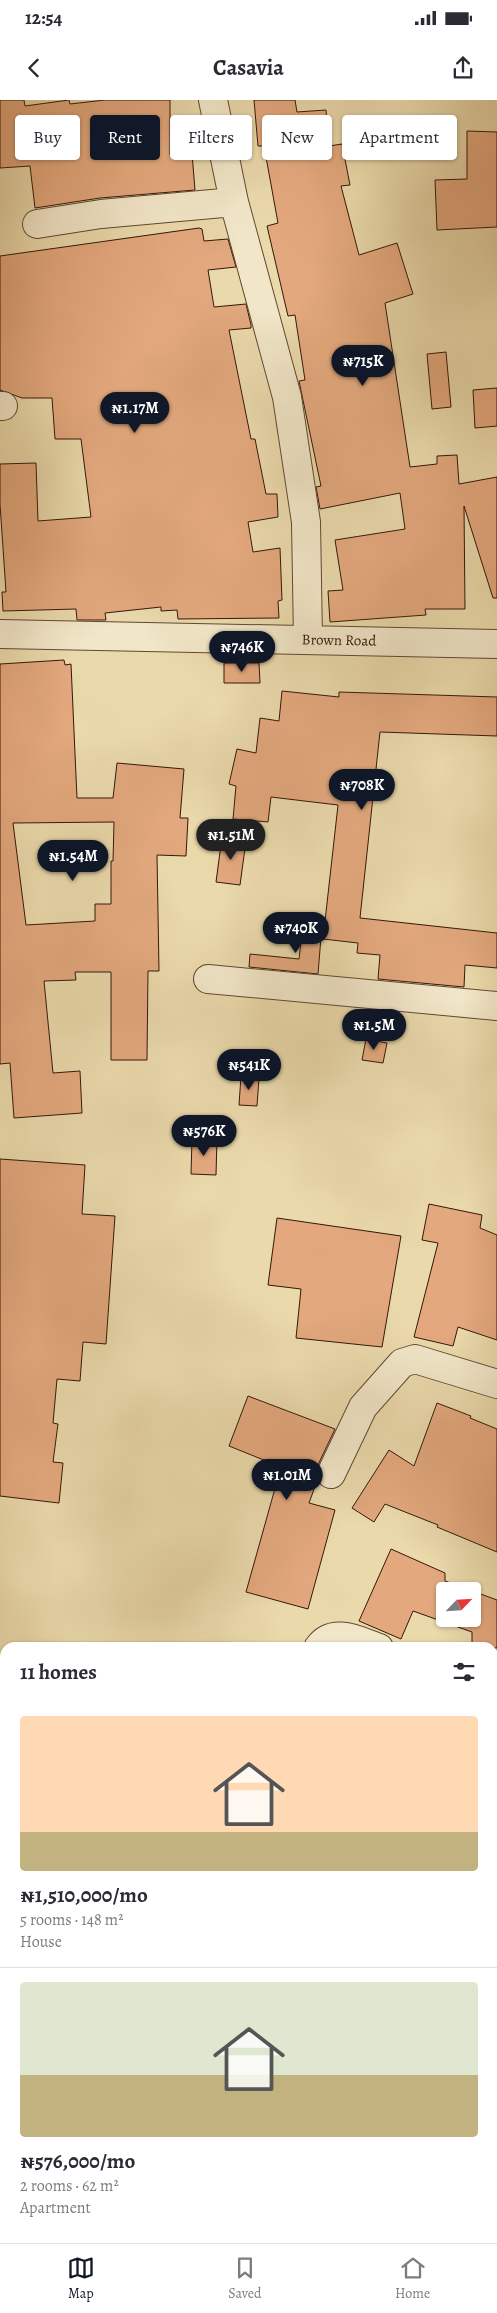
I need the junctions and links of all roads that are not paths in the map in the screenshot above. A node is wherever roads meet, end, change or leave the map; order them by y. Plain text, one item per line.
1 (213, 100) edge
2 (234, 202) junction
3 (36, 224) dead end
4 (0, 634) edge
5 (308, 639) junction
6 (497, 644) edge
7 (208, 979) dead end
8 (497, 1006) edge
9 (497, 1384) edge
10 (331, 1474) dead end
11 (323, 1642) edge
12 (361, 1642) edge

1 - 2 street
2 - 3 street
2 - 5 street
4 - 5 street, Brown Road
5 - 6 street, Brown Road
7 - 8 street
9 - 10 street
11 - 12 street

